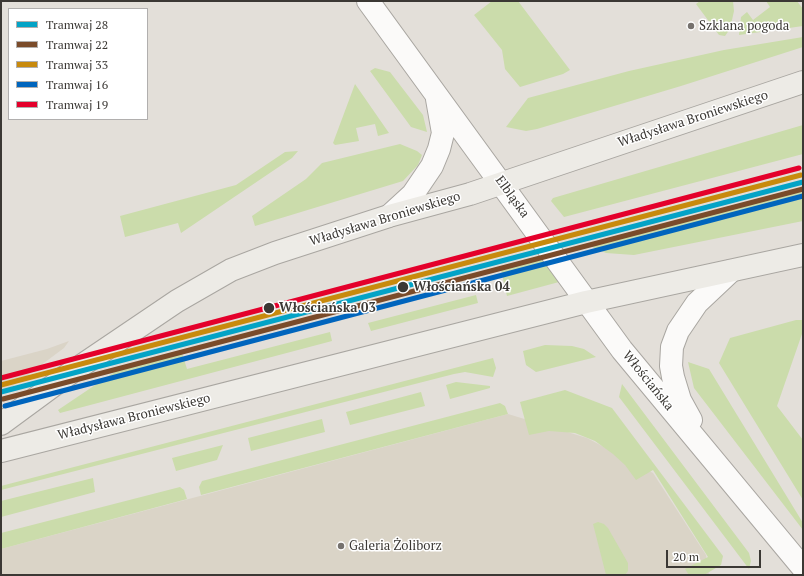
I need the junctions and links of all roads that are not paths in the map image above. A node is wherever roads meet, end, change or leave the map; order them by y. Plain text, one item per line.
1 (368, 1) edge
2 (803, 82) edge
3 (436, 94) junction
4 (502, 183) junction
5 (390, 216) junction
6 (803, 255) edge
7 (731, 271) junction
8 (586, 302) junction
9 (1, 424) edge
10 (1, 451) edge
11 (711, 458) junction
12 (803, 568) edge

1 - 3 street, Elbląska
2 - 4 main road, Władysława Broniewskiego
3 - 4 street, Elbląska
3 - 5 street, Elbląska
4 - 5 main road, Władysława Broniewskiego
4 - 8 street, Elbląska
5 - 9 main road, Władysława Broniewskiego
6 - 7 main road, Władysława Broniewskiego
7 - 8 main road, Władysława Broniewskiego
7 - 11 street, Włościańska
8 - 10 main road, Władysława Broniewskiego
8 - 11 street, Włościańska
11 - 12 street, Włościańska

